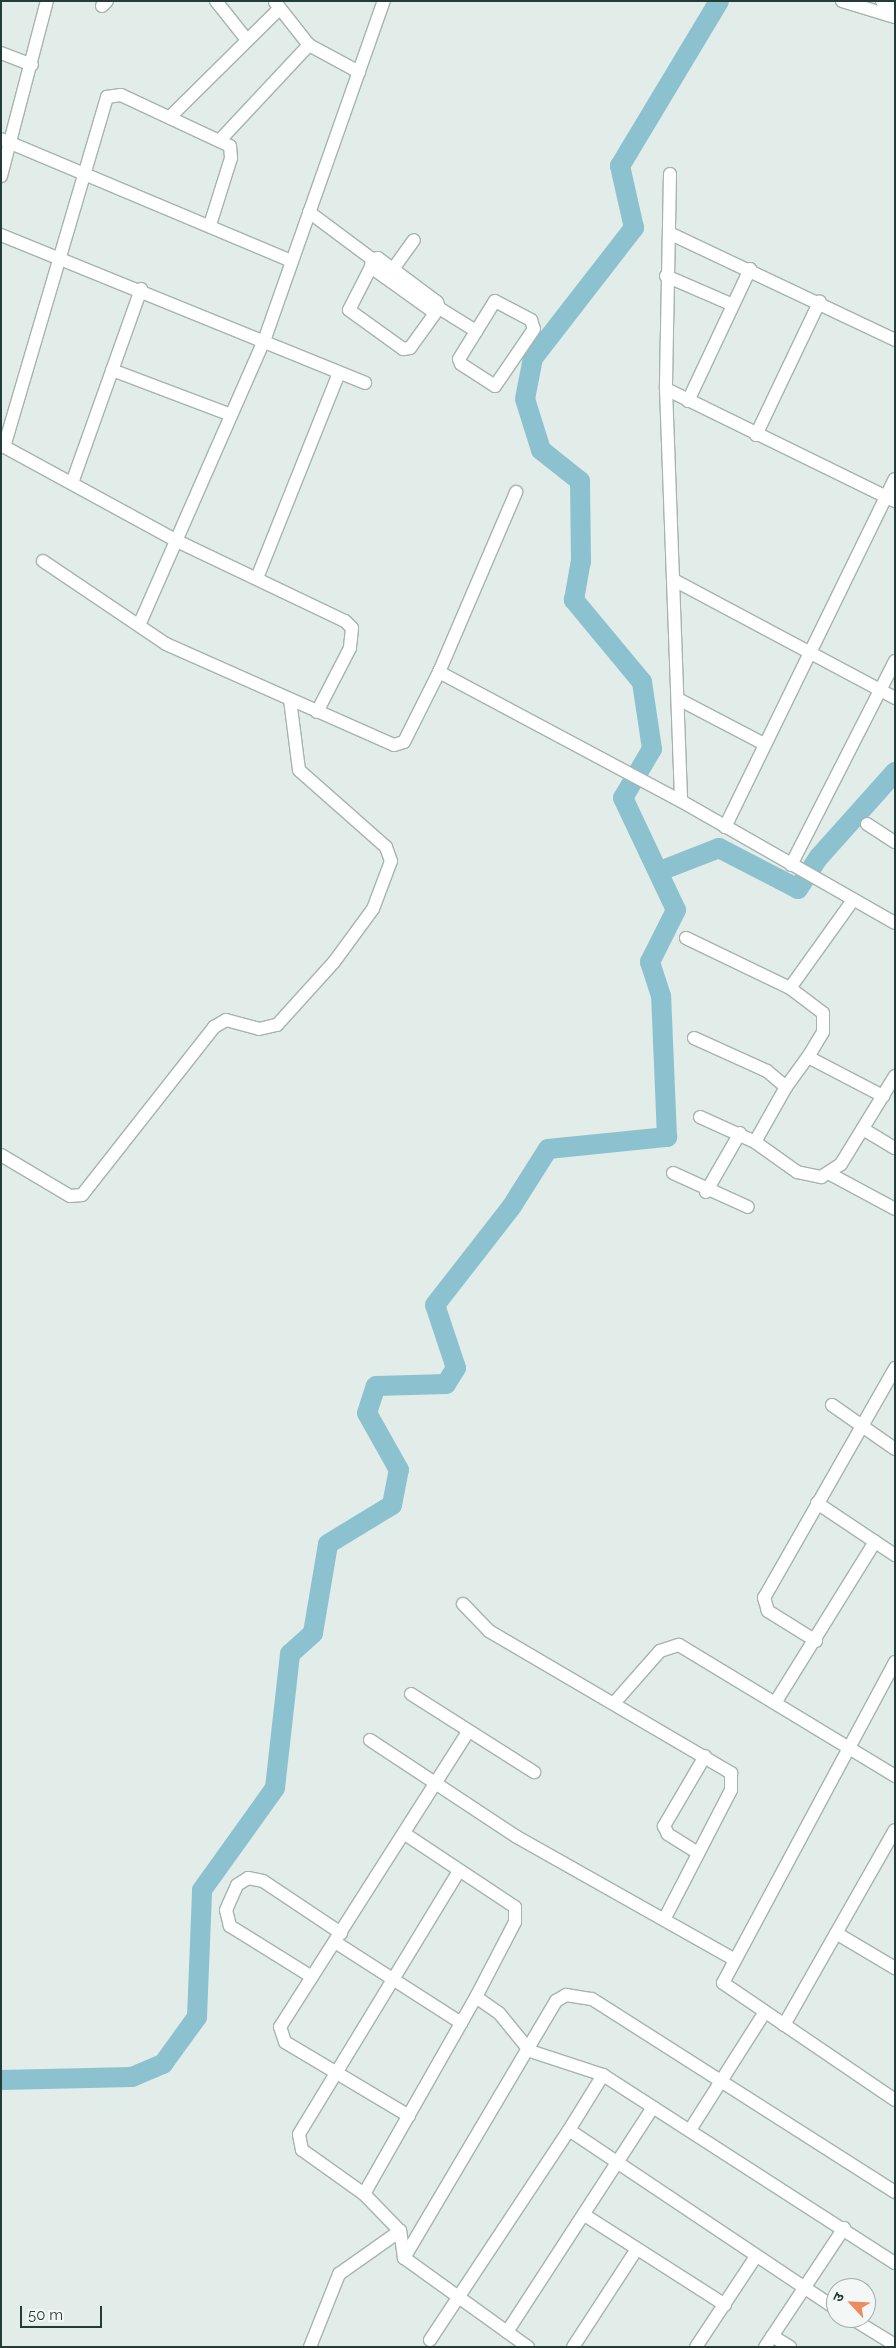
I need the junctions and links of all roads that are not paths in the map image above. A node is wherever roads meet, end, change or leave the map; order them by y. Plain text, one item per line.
1 (47, 1) edge
2 (216, 1) edge
3 (384, 1) edge
4 (842, 1) edge
5 (882, 1) edge
6 (277, 5) edge
7 (895, 5) edge
8 (895, 17) edge
9 (246, 40) junction
10 (308, 45) junction
11 (1, 52) edge
12 (32, 65) junction
13 (359, 72) junction
14 (171, 116) junction
15 (221, 139) junction
16 (6, 141) edge
17 (84, 174) junction
18 (670, 174) dead end
19 (1, 176) edge
20 (309, 212) junction
21 (210, 225) junction
22 (669, 233) junction
23 (1, 235) edge
24 (414, 240) dead end
25 (60, 256) junction
26 (291, 261) junction
27 (372, 263) junction
28 (750, 269) junction
29 (390, 274) junction
30 (666, 276) junction
31 (141, 289) junction
32 (820, 301) junction
33 (733, 304) junction
34 (439, 308) junction
35 (476, 331) junction
36 (895, 340) edge
37 (264, 341) junction
38 (112, 370) junction
39 (339, 373) junction
40 (365, 383) dead end
41 (666, 389) junction
42 (688, 401) junction
43 (231, 415) junction
44 (756, 435) junction
45 (3, 446) edge
46 (895, 479) edge
47 (72, 483) junction
48 (516, 492) dead end
49 (890, 498) edge
50 (177, 541) junction
51 (43, 561) dead end
52 (257, 578) junction
53 (674, 580) junction
54 (140, 623) junction
55 (809, 654) junction
56 (895, 661) edge
57 (438, 672) junction
58 (880, 691) junction
59 (895, 698) edge
60 (290, 700) junction
61 (680, 700) junction
62 (317, 712) junction
63 (764, 744) junction
64 (681, 801) junction
65 (867, 824) dead end
66 (725, 827) junction
67 (895, 842) edge
68 (791, 865) junction
69 (853, 900) junction
70 (895, 923) edge
71 (686, 938) dead end
72 (790, 988) junction
73 (694, 1038) dead end
74 (808, 1057) junction
75 (895, 1076) edge
76 (786, 1087) junction
77 (883, 1096) junction
78 (700, 1117) dead end
79 (863, 1128) junction
80 (740, 1133) junction
81 (755, 1142) junction
82 (895, 1148) edge
83 (1, 1155) edge
84 (673, 1173) dead end
85 (830, 1174) junction
86 (706, 1192) junction
87 (748, 1207) dead end
88 (895, 1209) edge
89 (895, 1368) edge
90 (832, 1405) dead end
91 (862, 1426) junction
92 (895, 1449) edge
93 (817, 1503) junction
94 (875, 1542) junction
95 (895, 1555) edge
96 (463, 1604) dead end
97 (816, 1641) junction
98 (895, 1662) edge
99 (411, 1694) dead end
100 (615, 1702) junction
101 (775, 1703) junction
102 (468, 1732) junction
103 (370, 1740) dead end
104 (848, 1750) junction
105 (705, 1756) junction
106 (534, 1772) dead end
107 (895, 1776) edge
108 (434, 1783) junction
109 (895, 1830) edge
110 (405, 1834) junction
111 (698, 1853) junction
112 (458, 1872) junction
113 (664, 1920) junction
114 (836, 1934) junction
115 (338, 1937) junction
116 (735, 1960) junction
117 (894, 1964) edge
118 (312, 1976) junction
119 (392, 1980) junction
120 (476, 1997) junction
121 (765, 2012) junction
122 (461, 2023) junction
123 (784, 2025) junction
124 (530, 2051) junction
125 (336, 2072) junction
126 (602, 2075) junction
127 (719, 2084) junction
128 (895, 2100) edge
129 (653, 2107) junction
130 (409, 2116) junction
131 (569, 2130) junction
132 (690, 2130) junction
133 (619, 2165) junction
134 (895, 2192) edge
135 (364, 2194) junction
136 (586, 2216) junction
137 (844, 2228) junction
138 (400, 2231) junction
139 (637, 2250) junction
140 (404, 2258) junction
141 (755, 2258) junction
142 (895, 2264) edge
143 (804, 2289) junction
144 (459, 2298) junction
145 (826, 2303) edge
146 (724, 2305) junction
147 (867, 2328) edge
148 (507, 2332) junction
149 (772, 2336) junction
150 (430, 2340) dead end
151 (895, 2345) edge
152 (310, 2347) edge
153 (528, 2347) edge
154 (573, 2347) edge
155 (696, 2347) edge
156 (764, 2347) edge
157 (790, 2347) edge

1 - 12 street
2 - 9 street
3 - 13 street
4 - 8 street
5 - 7 street
6 - 9 street
6 - 10 street
9 - 14 street
10 - 13 street
10 - 15 street
11 - 12 street
12 - 16 street
13 - 20 street
14 - 15 street
14 - 17 street
15 - 21 street
16 - 17 street
16 - 19 street
17 - 21 street
17 - 25 street
18 - 22 street
20 - 26 street
20 - 27 street
21 - 26 street
22 - 28 street
22 - 30 street
23 - 25 street
24 - 29 street
25 - 31 street
25 - 45 street
26 - 37 street
27 - 29 street
27 - 34 street
28 - 32 street
28 - 33 street
29 - 34 street
30 - 33 street
30 - 41 street
31 - 37 street
31 - 38 street
32 - 36 street
32 - 44 street
33 - 42 street
34 - 35 street
35 - 35 street
37 - 39 street
37 - 43 street
38 - 43 street
38 - 47 street
39 - 40 street
39 - 52 street
41 - 42 street
41 - 53 street
42 - 44 street
43 - 50 street
44 - 49 street
45 - 47 street
46 - 49 street
47 - 50 street
48 - 57 street
49 - 55 street
50 - 52 street
50 - 54 street
51 - 54 street
52 - 62 street
53 - 55 street
53 - 61 street
54 - 60 street
55 - 58 street
55 - 63 street
56 - 58 street
57 - 62 street
57 - 64 street
58 - 59 street
58 - 68 street
60 - 62 street
60 - 83 street
61 - 63 street
61 - 64 street
63 - 66 street
64 - 66 street
65 - 67 street
66 - 68 street
68 - 69 street
69 - 70 street
69 - 72 street
71 - 72 street
72 - 74 street
73 - 76 street
74 - 76 street
74 - 77 street
75 - 77 street
76 - 81 street
77 - 79 street
78 - 80 street
79 - 82 street
79 - 85 street
80 - 81 street
80 - 86 street
81 - 85 street
84 - 86 street
85 - 88 street
86 - 87 street
89 - 91 street
90 - 91 street
91 - 92 street
91 - 93 street
93 - 94 street
93 - 97 street
94 - 95 street
94 - 97 street
96 - 100 street
97 - 101 street
98 - 104 street
99 - 102 street
100 - 101 street
100 - 105 street
101 - 104 street
102 - 106 street
102 - 108 street
103 - 108 street
104 - 107 street
104 - 116 street
105 - 111 street
105 - 111 street
108 - 110 street
108 - 113 street
109 - 114 street
110 - 112 street
110 - 115 street
111 - 113 street
112 - 119 street
112 - 120 street
113 - 116 street
114 - 117 street
114 - 123 street
115 - 118 street
115 - 118 street
115 - 119 street
116 - 121 street
118 - 125 street
119 - 122 street
119 - 125 street
120 - 122 street
120 - 124 street
121 - 123 street
121 - 127 street
122 - 130 street
123 - 128 street
124 - 126 street
124 - 127 street
124 - 140 street
125 - 130 street
125 - 135 street
126 - 129 street
126 - 131 street
127 - 132 street
127 - 134 street
129 - 132 street
129 - 133 street
130 - 135 street
131 - 133 street
131 - 144 street
132 - 137 street
133 - 136 street
133 - 141 street
135 - 138 street
136 - 139 street
136 - 148 street
137 - 142 street
137 - 143 street
138 - 140 street
138 - 152 street
139 - 146 street
139 - 154 street
140 - 144 street
141 - 143 street
141 - 146 street
143 - 145 street
143 - 149 street
144 - 148 street
144 - 150 street
146 - 155 street
147 - 151 street
148 - 153 street
149 - 156 street
149 - 157 street

